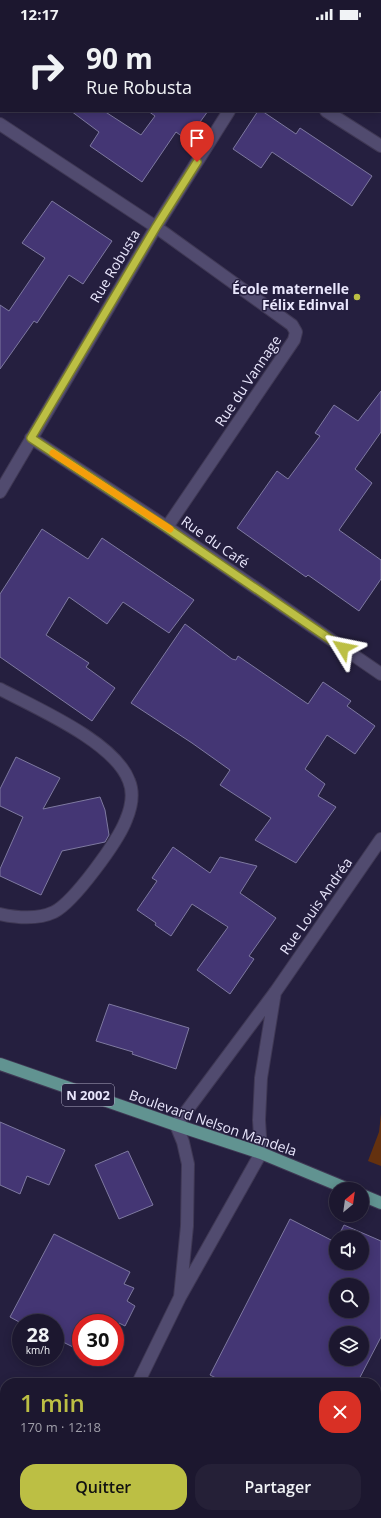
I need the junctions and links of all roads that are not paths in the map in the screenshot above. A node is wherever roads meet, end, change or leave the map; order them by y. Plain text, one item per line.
1 (228, 112) edge
2 (328, 112) edge
3 (0, 124) edge
4 (381, 146) edge
5 (156, 227) junction
6 (31, 438) junction
7 (0, 492) edge
8 (167, 528) junction
9 (381, 674) edge
10 (0, 689) edge
11 (381, 839) edge
12 (0, 914) edge
13 (276, 990) junction
14 (0, 1064) edge
15 (176, 1126) junction
16 (261, 1153) junction
17 (331, 1182) edge
18 (369, 1198) edge
19 (381, 1203) edge
20 (180, 1297) junction
21 (140, 1378) edge

1 - 5 street, Rue Robusta
2 - 4 street
3 - 5 street, Rue du Vannage
5 - 6 street, Rue Robusta
5 - 8 street, Rue du Vannage
6 - 7 street, Rue Robusta
6 - 8 street, Rue du Café
8 - 9 street, Rue du Café
10 - 12 street
11 - 13 street, Rue Louis Andréa
13 - 15 street, Rue Louis Andréa
13 - 16 street, Rue Louis Andréa
14 - 15 main road, Boulevard Nelson Mandela / N 2002
15 - 16 main road, Boulevard Nelson Mandela / N 2002
15 - 20 street
16 - 17 main road, Boulevard Nelson Mandela / N 2002
16 - 20 street
18 - 19 main road
20 - 21 street

